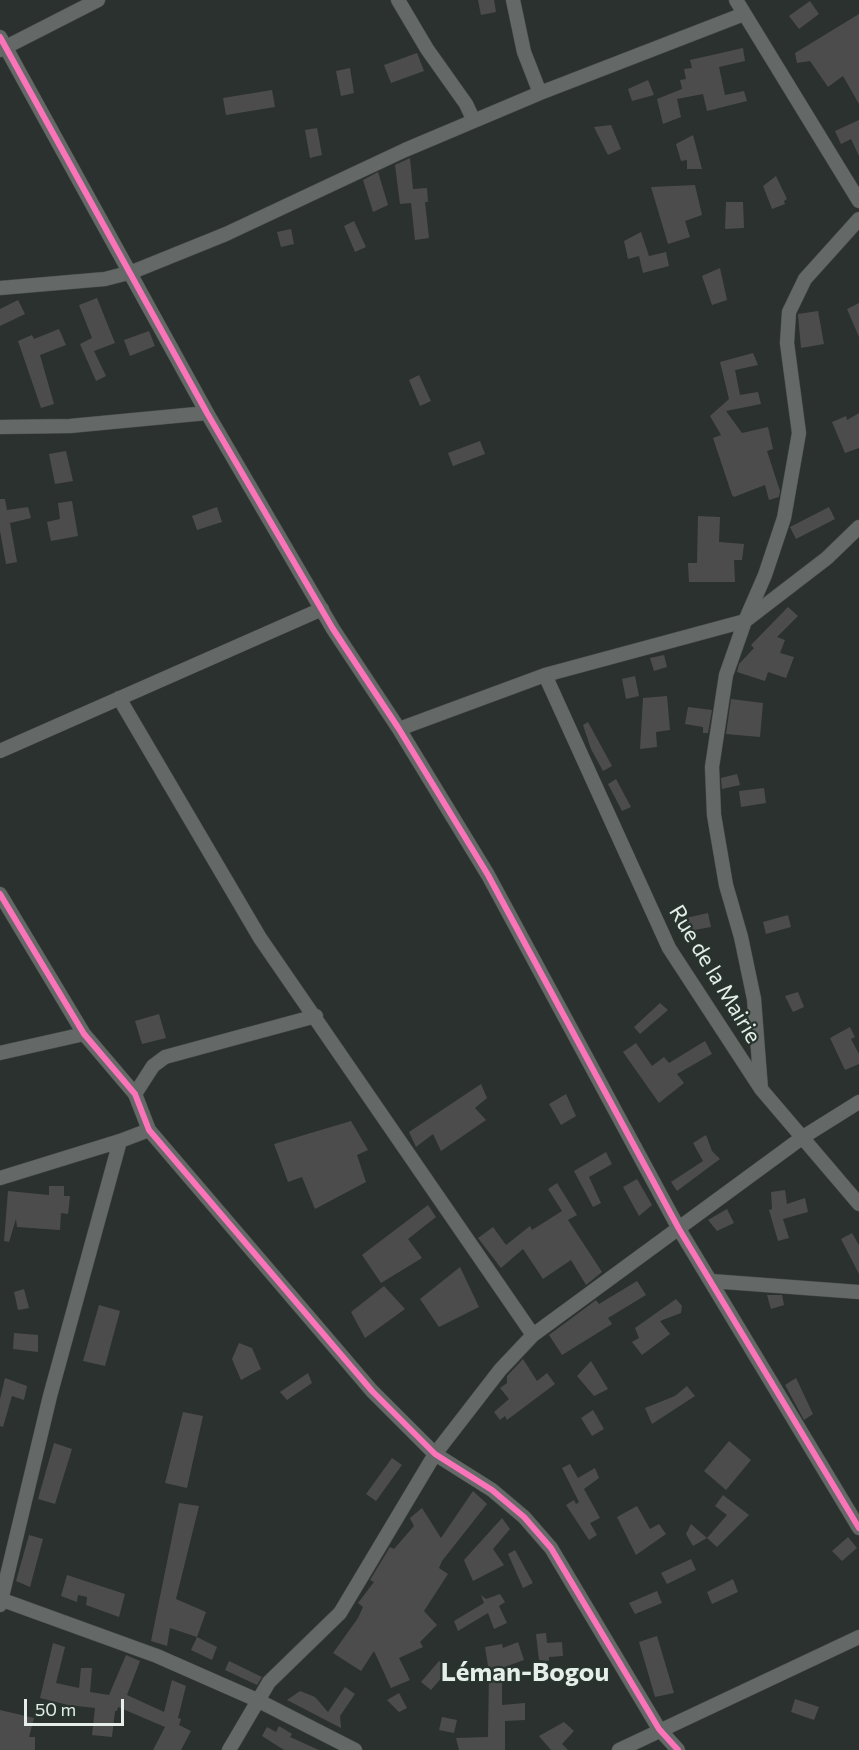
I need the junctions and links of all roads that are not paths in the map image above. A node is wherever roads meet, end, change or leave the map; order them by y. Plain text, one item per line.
1 (98, 0) edge
2 (398, 0) edge
3 (513, 0) edge
4 (736, 0) edge
5 (744, 14) junction
6 (2, 45) edge
7 (540, 93) junction
8 (474, 121) junction
9 (859, 201) edge
10 (859, 219) edge
11 (132, 273) junction
12 (0, 288) edge
13 (207, 413) junction
14 (0, 427) edge
15 (859, 527) edge
16 (322, 609) junction
17 (745, 621) junction
18 (545, 675) junction
19 (119, 698) junction
20 (399, 729) junction
21 (0, 751) edge
22 (0, 894) edge
23 (316, 1016) junction
24 (84, 1034) junction
25 (0, 1053) edge
26 (761, 1089) junction
27 (135, 1094) junction
28 (859, 1102) edge
29 (149, 1130) junction
30 (803, 1137) junction
31 (120, 1141) junction
32 (0, 1178) edge
33 (859, 1204) edge
34 (679, 1229) junction
35 (711, 1281) junction
36 (859, 1292) edge
37 (533, 1335) junction
38 (435, 1454) junction
39 (859, 1528) edge
40 (0, 1601) edge
41 (859, 1637) edge
42 (257, 1700) junction
43 (659, 1729) junction
44 (229, 1750) edge
45 (355, 1750) edge
46 (619, 1750) edge
47 (678, 1750) edge

1 - 6 street
2 - 8 street
3 - 7 street
4 - 5 street
5 - 7 street
5 - 9 street
6 - 11 street
7 - 8 street
8 - 11 street
10 - 17 street
11 - 12 street
11 - 13 street
13 - 14 street
13 - 16 street
15 - 17 street
16 - 19 street
16 - 20 street
17 - 18 street
17 - 26 street
18 - 20 street
18 - 26 street, Rue de la Mairie
19 - 21 street
19 - 23 street
20 - 34 street
22 - 24 street
23 - 27 street
23 - 37 street
24 - 25 street
24 - 27 street
26 - 30 street, Rue de la Mairie
27 - 29 street
28 - 30 street
29 - 31 street
29 - 38 street
30 - 33 street, Rue de la Mairie
30 - 34 street
31 - 32 street
31 - 40 street
34 - 35 street
34 - 37 street
35 - 36 street
35 - 39 street
37 - 38 street
38 - 42 street
38 - 43 street
40 - 42 street
41 - 43 street
42 - 44 street
42 - 45 street
43 - 46 street
43 - 47 street

